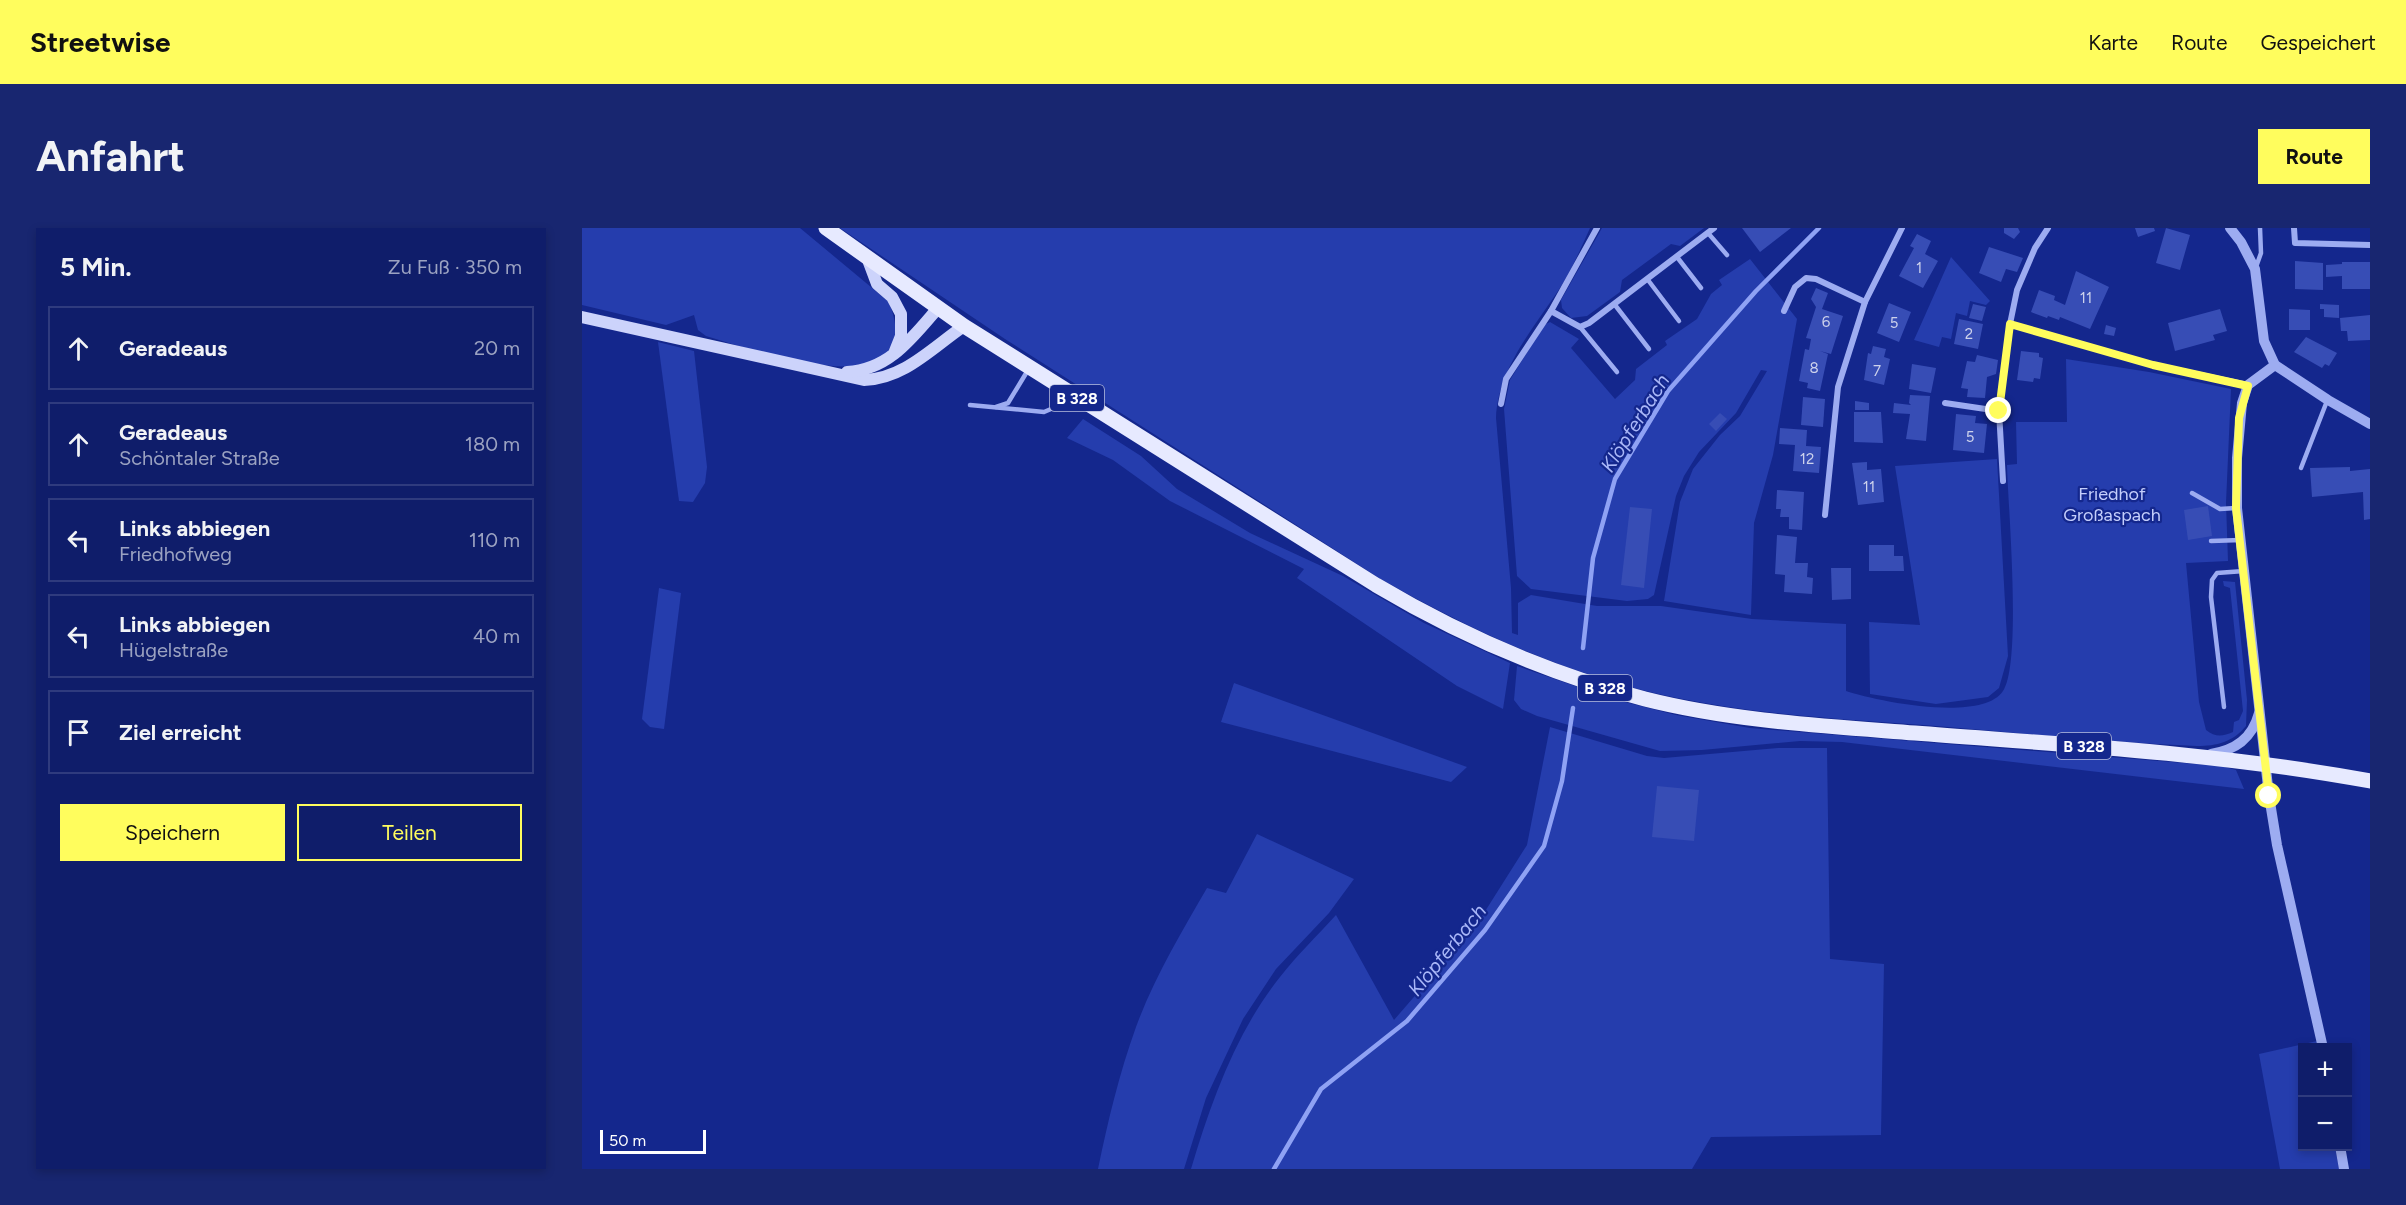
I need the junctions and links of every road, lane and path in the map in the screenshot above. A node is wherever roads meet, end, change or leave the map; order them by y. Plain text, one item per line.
1 (826, 228) edge
2 (1597, 228) edge
3 (1902, 228) edge
4 (2048, 228) edge
5 (2230, 228) edge
6 (2260, 228) edge
7 (2294, 228) edge
8 (1711, 230) edge
9 (2370, 245) edge
10 (1727, 255) dead end
11 (1677, 257) junction
12 (868, 260) junction
13 (2254, 269) junction
14 (1648, 280) junction
15 (1701, 288) dead end
16 (1865, 302) junction
17 (1615, 305) junction
18 (938, 308) junction
19 (1784, 310) dead end
20 (1551, 311) junction
21 (582, 317) edge
22 (1679, 321) dead end
23 (2010, 324) junction
24 (964, 326) junction
25 (1580, 327) junction
26 (1648, 349) dead end
27 (891, 358) junction
28 (2275, 365) junction
29 (1029, 367) junction
30 (1617, 372) dead end
31 (835, 373) junction
32 (2248, 386) junction
33 (1067, 392) junction
34 (2328, 400) junction
35 (1501, 404) dead end
36 (1945, 404) dead end
37 (970, 405) dead end
38 (994, 408) junction
39 (1999, 411) junction
40 (2370, 424) edge
41 (2301, 468) dead end
42 (2003, 481) dead end
43 (2193, 493) dead end
44 (2236, 508) junction
45 (1825, 516) dead end
46 (2241, 540) junction
47 (2211, 541) dead end
48 (2244, 570) junction
49 (2223, 707) dead end
50 (2259, 707) junction
51 (2198, 755) junction
52 (2266, 764) junction
53 (2370, 781) edge
54 (2322, 1043) edge
55 (2341, 1151) edge
56 (2344, 1169) edge

1 - 12 main road, B 328
2 - 20 street
3 - 16 street
4 - 23 street
5 - 13 street
6 - 13 lane
7 - 9 street
8 - 10 lane
8 - 11 street
11 - 14 street
11 - 15 lane
12 - 18 main road, B 328
12 - 27 main road
13 - 28 street
14 - 17 street
14 - 22 lane
16 - 19 street
16 - 45 street
17 - 25 street
17 - 26 lane
18 - 24 main road, B 328
18 - 27 main road
20 - 25 street
20 - 35 street
21 - 31 main road
23 - 32 street
23 - 39 street
24 - 29 main road, B 328
24 - 31 main road
25 - 30 lane
27 - 31 main road
28 - 32 street
28 - 34 street
29 - 33 main road, B 328
29 - 38 lane
32 - 44 street
33 - 38 lane
33 - 51 main road, B 328
34 - 40 street
34 - 41 lane
36 - 39 street
37 - 38 lane
39 - 42 street
43 - 44 lane
44 - 46 street
46 - 47 lane
46 - 48 street
48 - 49 lane
48 - 50 street
50 - 51 street
50 - 52 street
51 - 52 main road, B 328
52 - 53 main road, B 328
52 - 54 street
55 - 56 street

